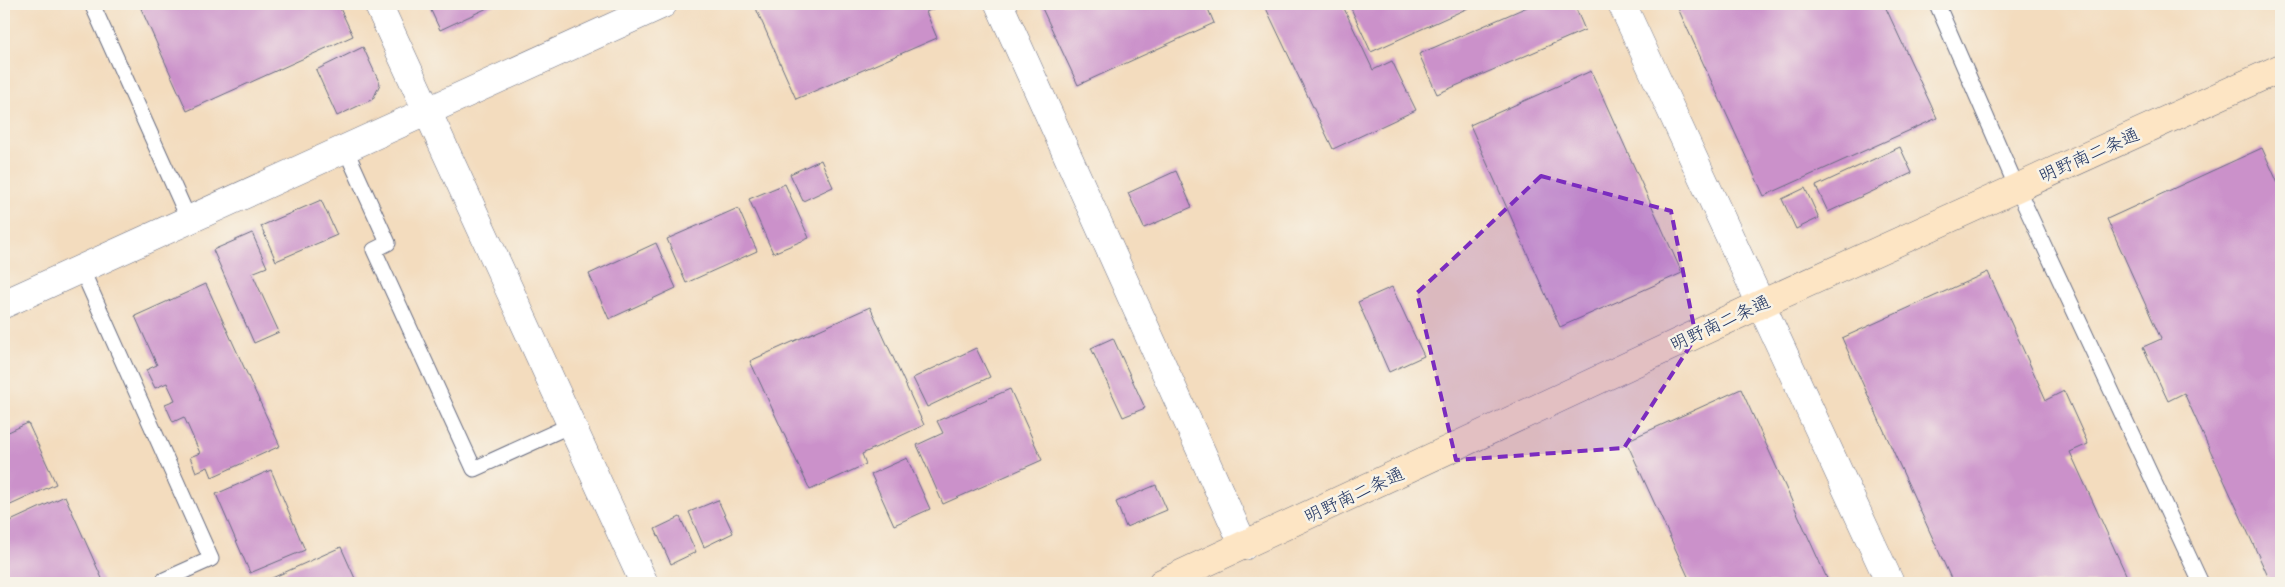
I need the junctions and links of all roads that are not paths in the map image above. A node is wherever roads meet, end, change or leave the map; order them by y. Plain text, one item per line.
1 (92, 4) edge
2 (378, 4) edge
3 (663, 4) edge
4 (999, 4) edge
5 (1622, 4) edge
6 (1937, 4) edge
7 (2281, 68) edge
8 (427, 111) junction
9 (345, 148) junction
10 (2017, 188) junction
11 (189, 220) junction
12 (81, 268) junction
13 (4, 304) edge
14 (1761, 304) junction
15 (571, 425) junction
16 (1244, 546) junction
17 (165, 583) edge
18 (644, 583) edge
19 (1162, 583) edge
20 (1890, 583) edge
21 (2201, 583) edge

1 - 11 lane
2 - 8 street
3 - 8 street
4 - 16 street
5 - 14 street
6 - 10 lane
7 - 10 street, 明野南二条通
8 - 9 street
8 - 15 street
9 - 11 street
9 - 15 lane
10 - 14 street, 明野南二条通
10 - 21 lane
11 - 12 street
12 - 13 street
12 - 17 lane
14 - 16 street, 明野南二条通
14 - 20 street
15 - 18 street
16 - 19 street, 明野南二条通

